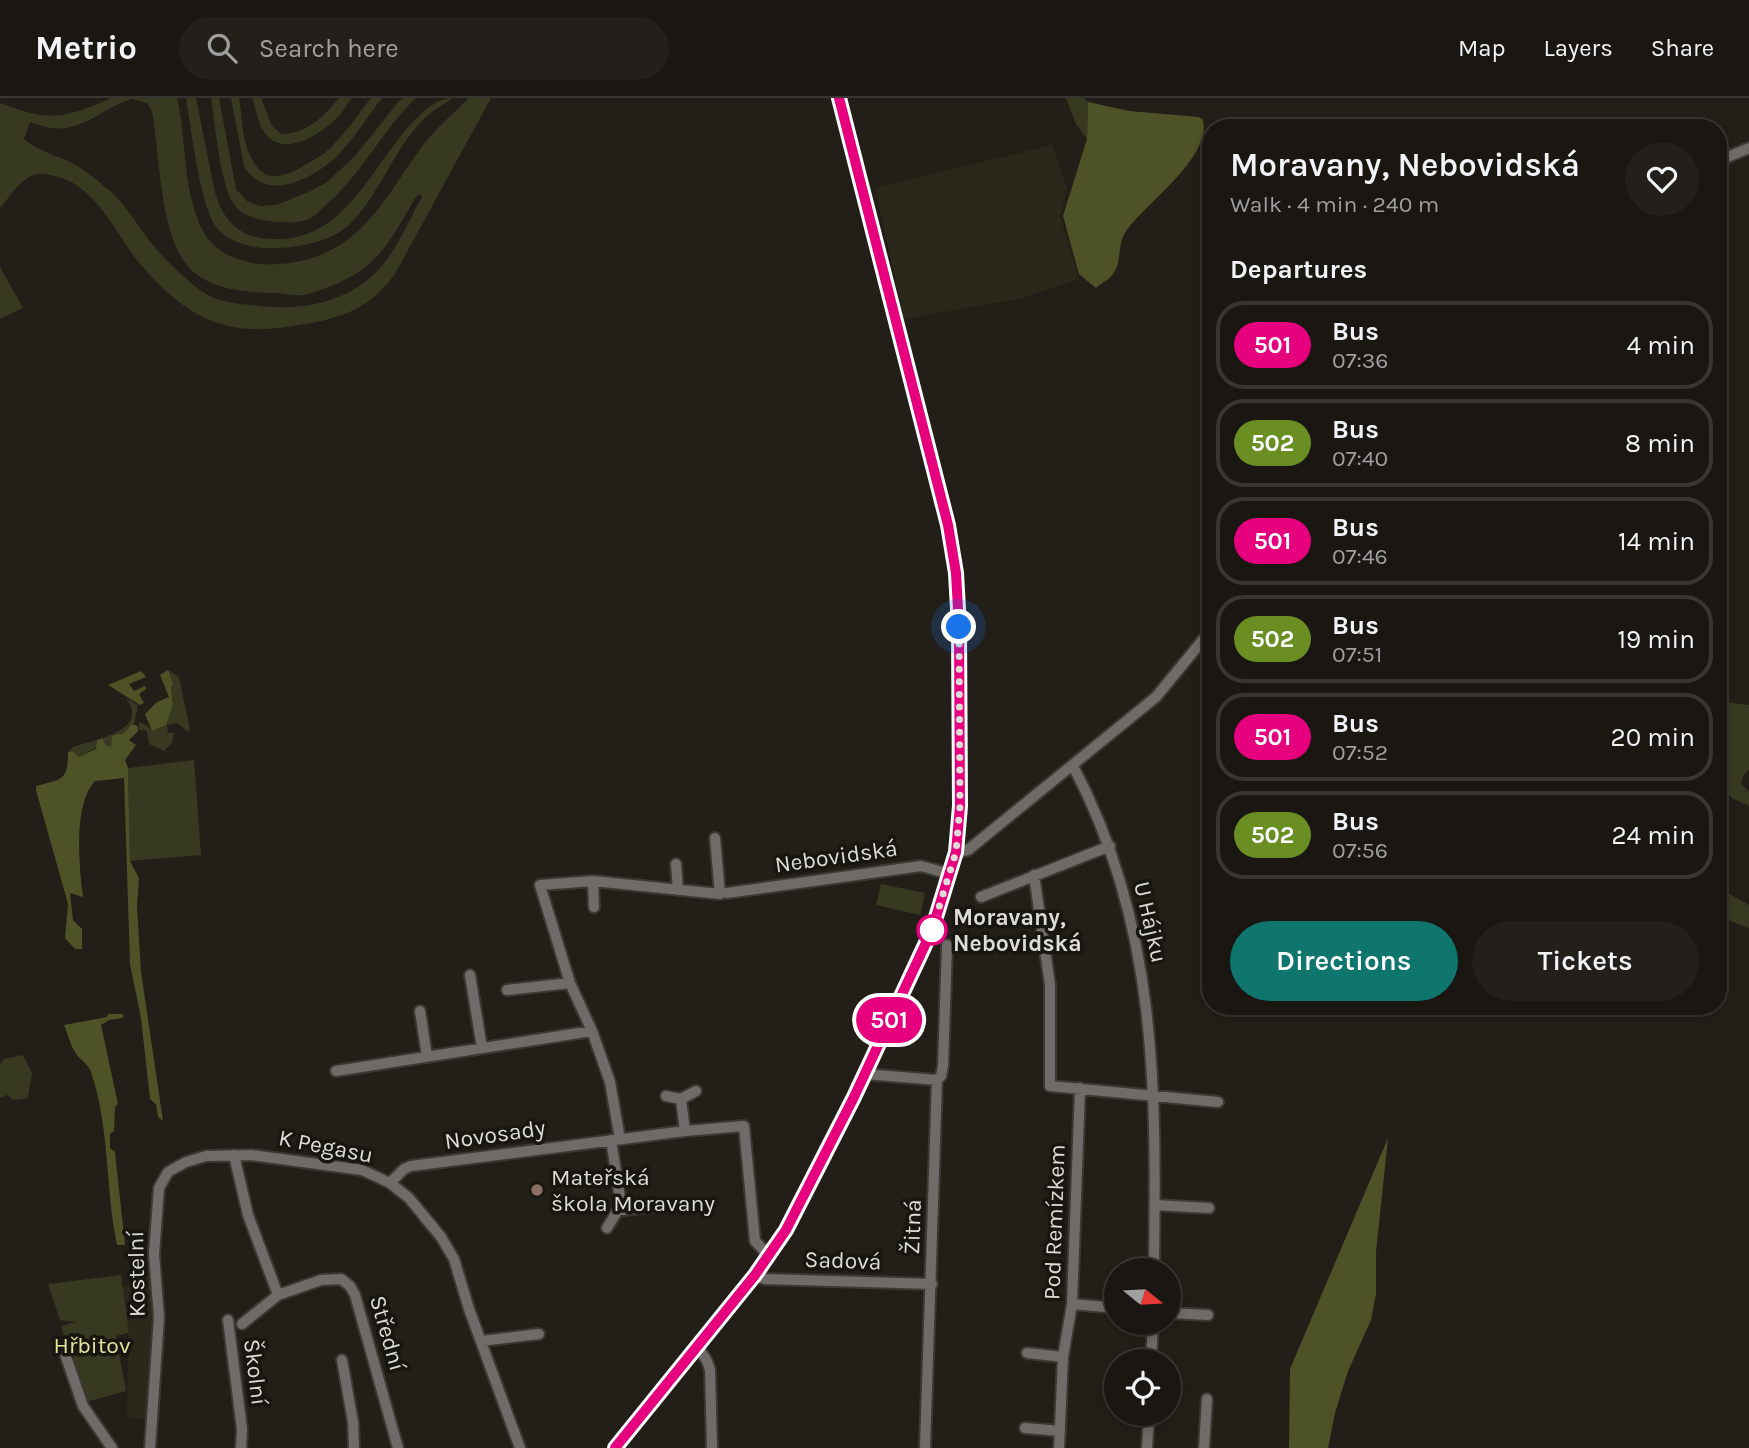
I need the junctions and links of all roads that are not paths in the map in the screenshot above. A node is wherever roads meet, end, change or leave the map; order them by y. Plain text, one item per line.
1 (839, 98) edge
2 (1749, 148) edge
3 (1727, 157) edge
4 (1202, 641) edge
5 (1073, 766) junction
6 (715, 838) dead end
7 (1110, 846) junction
8 (956, 852) junction
9 (676, 864) dead end
10 (950, 874) junction
11 (1034, 875) junction
12 (593, 881) junction
13 (678, 890) junction
14 (727, 893) dead end
15 (981, 897) dead end
16 (594, 907) dead end
17 (947, 945) dead end
18 (470, 975) dead end
19 (570, 983) junction
20 (507, 990) dead end
21 (420, 1011) dead end
22 (592, 1031) junction
23 (482, 1048) junction
24 (427, 1056) junction
25 (335, 1071) dead end
26 (865, 1074) junction
27 (937, 1080) junction
28 (1080, 1088) junction
29 (696, 1091) dead end
30 (666, 1096) dead end
31 (1154, 1097) junction
32 (681, 1100) junction
33 (1218, 1102) dead end
34 (685, 1130) junction
35 (615, 1139) junction
36 (234, 1155) junction
37 (390, 1183) junction
38 (672, 1205) dead end
39 (1154, 1205) junction
40 (1209, 1208) dead end
41 (622, 1210) junction
42 (607, 1228) dead end
43 (769, 1256) junction
44 (1154, 1258) edge
45 (755, 1275) junction
46 (932, 1284) junction
47 (278, 1295) junction
48 (1072, 1304) junction
49 (1104, 1307) edge
50 (1181, 1314) edge
51 (1208, 1315) dead end
52 (228, 1320) dead end
53 (242, 1324) dead end
54 (539, 1335) dead end
55 (481, 1341) junction
56 (698, 1347) junction
57 (64, 1351) dead end
58 (1027, 1353) dead end
59 (1063, 1357) junction
60 (342, 1360) dead end
61 (1207, 1399) dead end
62 (1148, 1426) edge
63 (1025, 1427) dead end
64 (242, 1429) junction
65 (1060, 1431) junction
66 (112, 1448) edge
67 (150, 1448) edge
68 (241, 1448) edge
69 (249, 1448) edge
70 (354, 1448) edge
71 (398, 1448) edge
72 (520, 1448) edge
73 (615, 1448) edge
74 (712, 1448) edge
75 (925, 1448) edge
76 (1059, 1448) edge
77 (1147, 1448) edge
78 (1204, 1448) edge

1 - 8 street
2 - 3 street
4 - 5 street
5 - 7 street, U Hájku
5 - 8 street
6 - 13 street
7 - 11 street
7 - 31 street, U Hájku
8 - 10 street
9 - 13 street
10 - 14 street, Nebovidská
10 - 26 street
11 - 15 street
11 - 28 street
12 - 13 street
12 - 16 street
12 - 19 street
17 - 27 street, Žitná
18 - 23 street
19 - 20 street
19 - 22 street
21 - 24 street
22 - 23 street
22 - 35 street
23 - 24 street
24 - 25 street
26 - 27 street
26 - 43 street
27 - 46 street, Žitná
28 - 31 street
28 - 48 street, Pod Remízkem
29 - 32 street
30 - 32 street
31 - 33 street
31 - 39 street, U Hájku
32 - 34 street
34 - 35 street, Novosady
34 - 43 street, Novosady
35 - 37 street, Novosady
35 - 41 street
36 - 37 street, K Pegasu
36 - 47 street
36 - 67 street, Kostelní
37 - 55 street, K Pegasu
38 - 41 street
39 - 40 street
39 - 44 street, U Hájku
41 - 42 street
43 - 45 street
45 - 46 street, Sadová
45 - 56 street
46 - 75 street, Žitná
47 - 53 street, Školní
47 - 71 street, Střední
48 - 49 street
48 - 59 street, Pod Remízkem
50 - 51 street
52 - 64 street, Školní
54 - 55 street
55 - 72 street, K Pegasu
56 - 73 street
56 - 74 street
57 - 66 street
58 - 59 street
59 - 65 street, Pod Remízkem
60 - 70 street
61 - 78 street
62 - 77 street
63 - 65 street
64 - 68 street, Školní
64 - 69 street, Školní
65 - 76 street, Pod Remízkem

